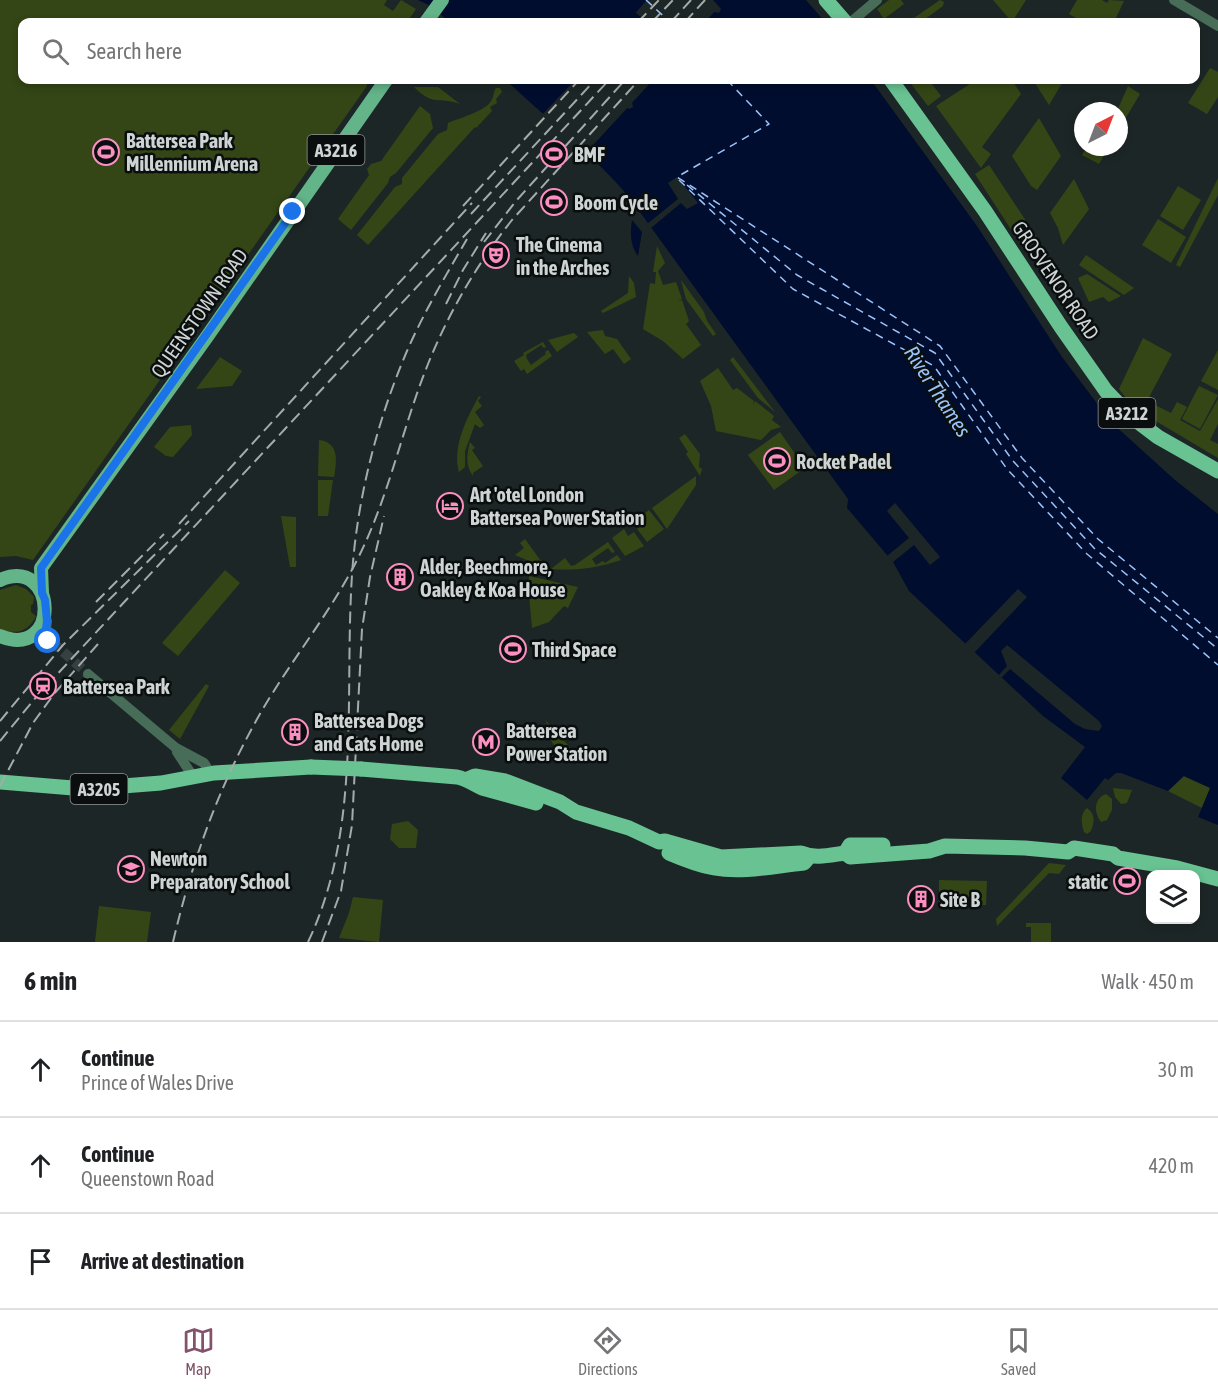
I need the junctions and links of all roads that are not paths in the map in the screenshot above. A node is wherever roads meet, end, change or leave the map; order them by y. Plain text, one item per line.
1 (442, 0) edge
2 (826, 0) edge
3 (877, 0) edge
4 (1174, 0) edge
5 (429, 18) edge
6 (842, 18) edge
7 (856, 18) edge
8 (1218, 26) edge
9 (383, 84) edge
10 (894, 84) edge
11 (1218, 471) edge
12 (41, 568) junction
13 (15, 577) junction
14 (0, 580) edge
15 (42, 593) junction
16 (4, 640) edge
17 (88, 674) tunnel mouth
18 (176, 748) junction
19 (211, 774) junction
20 (195, 778) junction
21 (0, 782) edge
22 (1218, 879) edge

1 - 5 main road
2 - 6 highway
3 - 7 street
4 - 8 street
9 - 12 main road, QUEENSTOWN ROAD / A3216
10 - 11 highway, GROSVENOR ROAD / A3212
12 - 13 main road
12 - 15 main road
13 - 14 main road
13 - 15 main road
15 - 16 main road
17 - 18 street
18 - 19 street
18 - 20 street
19 - 20 highway, A3205
19 - 22 highway, A3205, bridge
20 - 21 highway, A3205

